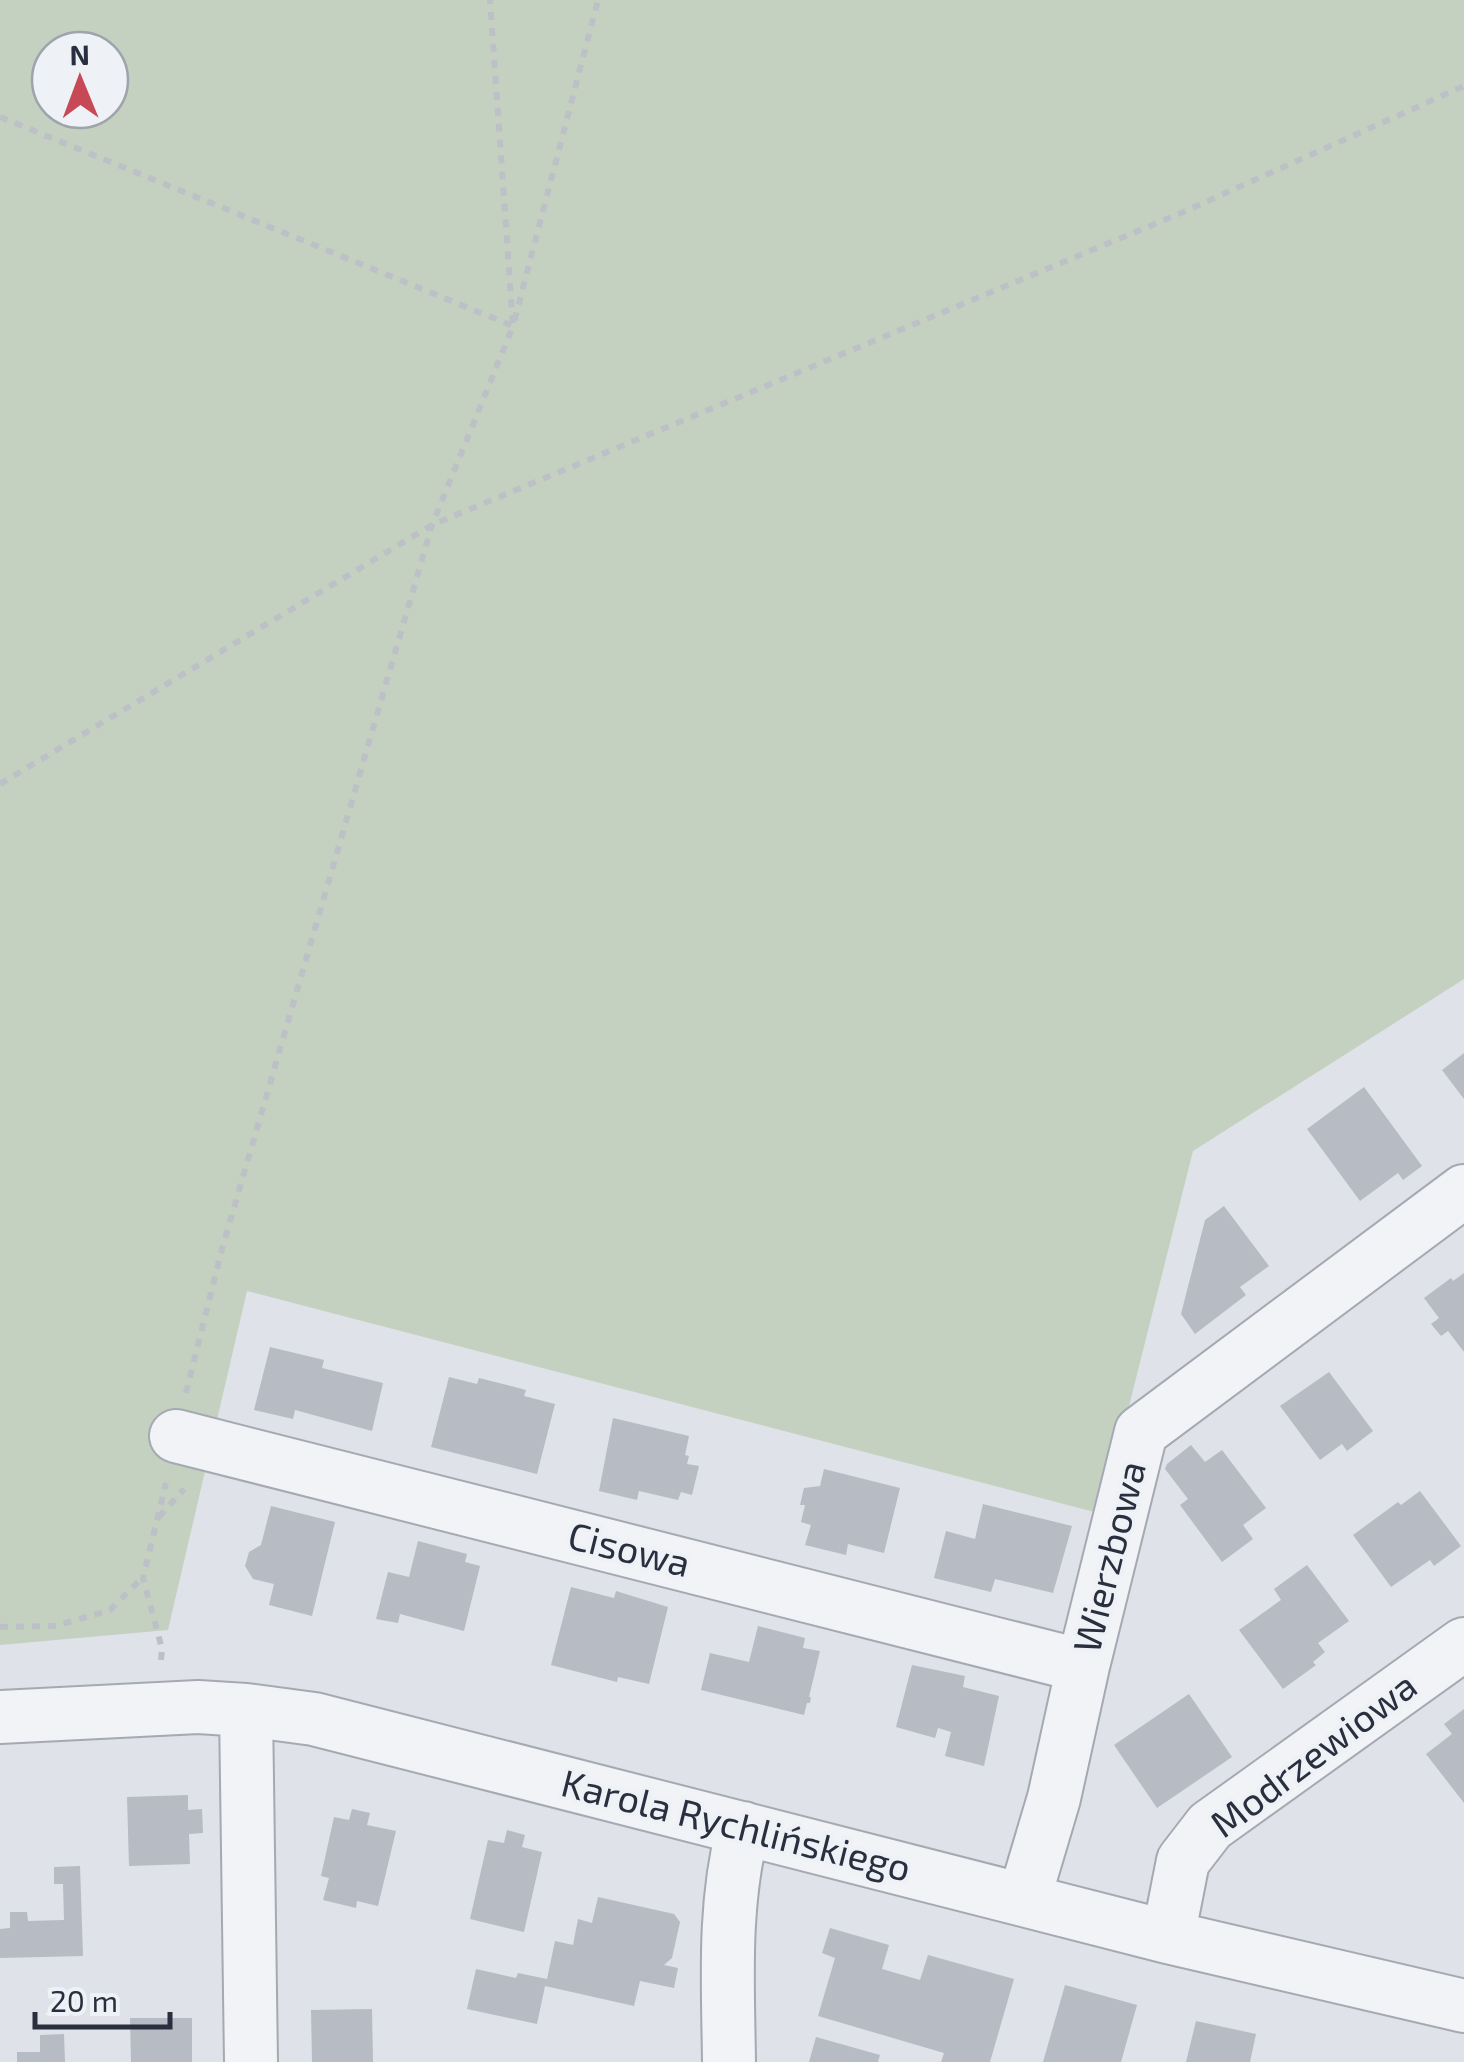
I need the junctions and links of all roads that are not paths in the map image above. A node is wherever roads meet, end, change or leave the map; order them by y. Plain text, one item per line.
1 (1464, 1191) edge
2 (176, 1436) road end
3 (1464, 1644) edge
4 (1082, 1666) junction
5 (246, 1710) junction
6 (0, 1717) edge
7 (743, 1828) junction
8 (1024, 1899) junction
9 (1168, 1937) junction
10 (1464, 2006) edge
11 (251, 2062) edge
12 (729, 2062) edge

1 - 4 street, Wierzbowa
2 - 4 street, Cisowa
3 - 9 street, Modrzewiowa
4 - 8 street, Wierzbowa
5 - 6 street, Karola Rychlińskiego
5 - 7 street, Karola Rychlińskiego
5 - 11 street
7 - 8 street, Karola Rychlińskiego
7 - 12 street
8 - 9 street, Karola Rychlińskiego
9 - 10 street, Karola Rychlińskiego

